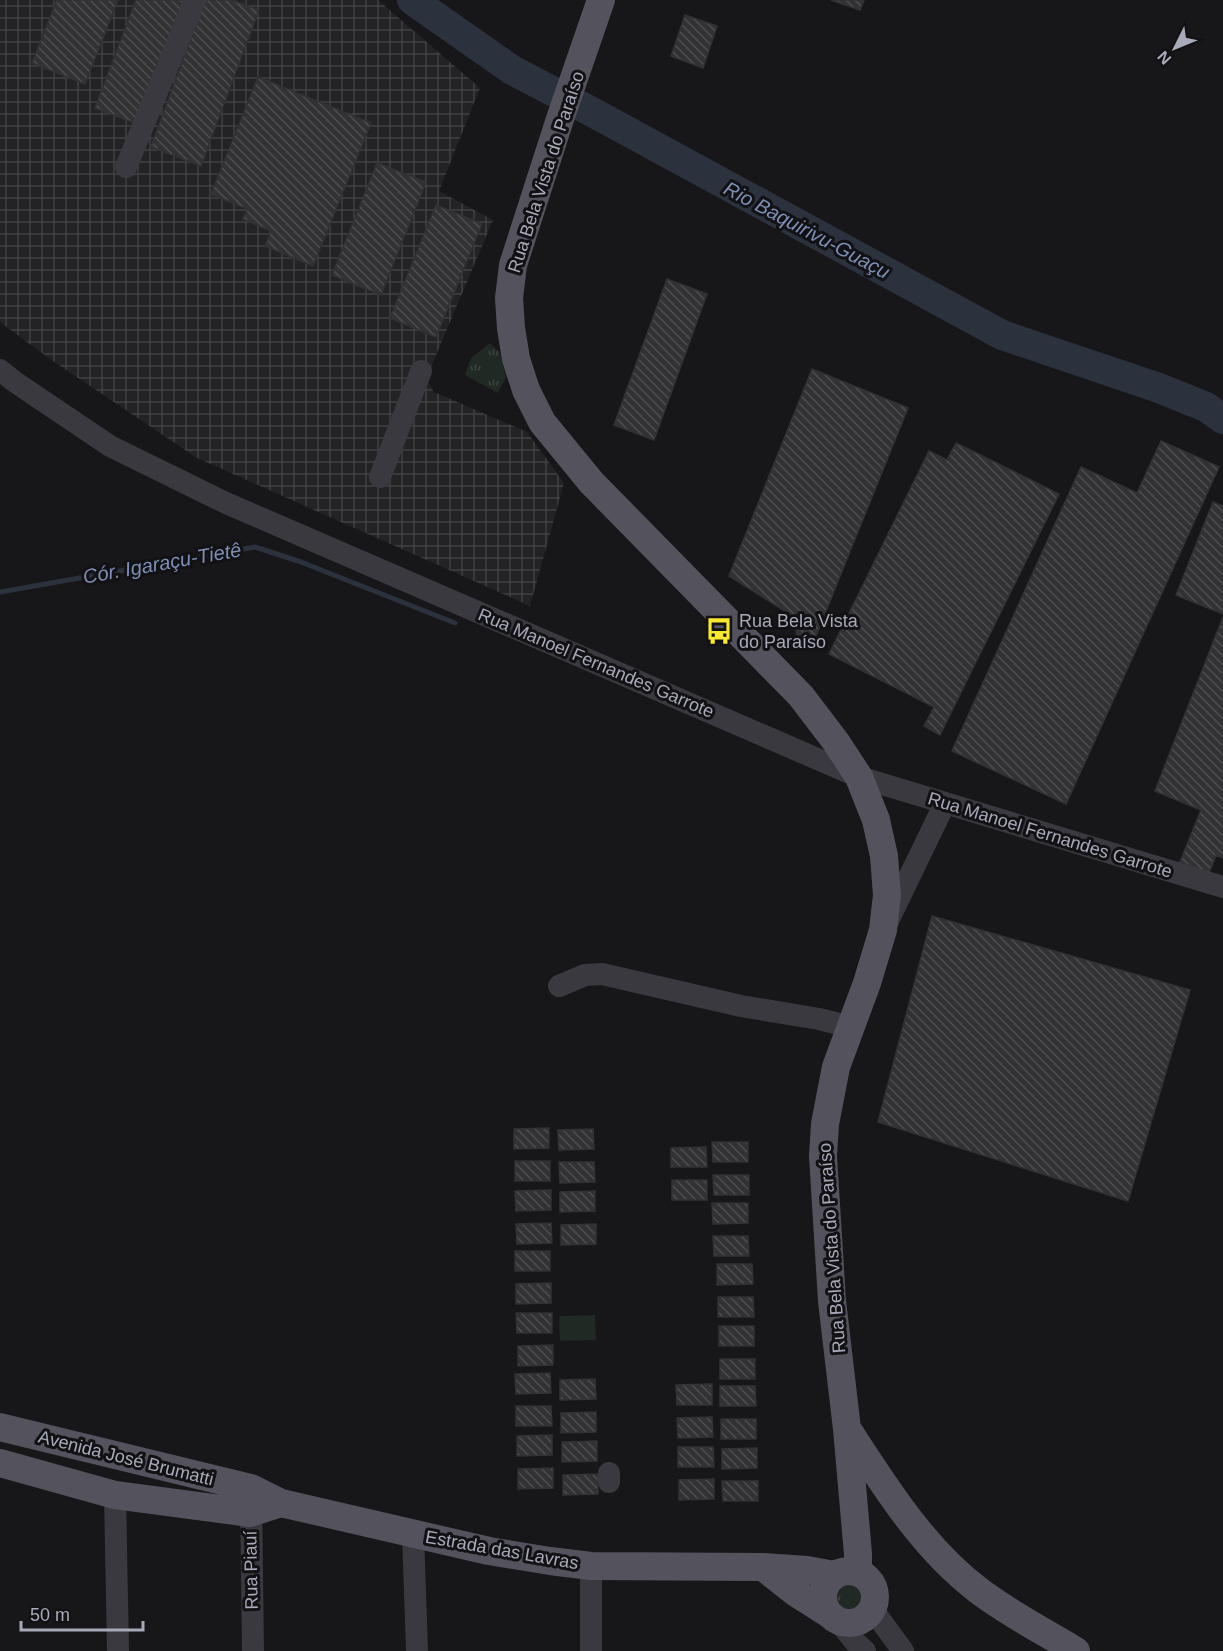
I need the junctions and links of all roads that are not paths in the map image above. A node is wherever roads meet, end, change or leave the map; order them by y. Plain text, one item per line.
1 (195, 0) edge
2 (601, 0) edge
3 (126, 167) dead end
4 (0, 370) edge
5 (421, 371) dead end
6 (380, 477) dead end
7 (859, 777) junction
8 (945, 803) junction
9 (1223, 887) edge
10 (883, 930) junction
11 (559, 986) dead end
12 (851, 1027) junction
13 (0, 1427) edge
14 (847, 1429) junction
15 (0, 1463) edge
16 (870, 1464) junction
17 (116, 1495) junction
18 (251, 1501) junction
19 (413, 1533) junction
20 (591, 1566) junction
21 (762, 1567) junction
22 (858, 1585) junction
23 (834, 1618) junction
24 (118, 1651) edge
25 (253, 1651) edge
26 (417, 1651) edge
27 (591, 1651) edge
28 (866, 1651) edge
29 (903, 1651) edge
30 (1076, 1651) edge

1 - 3 street
2 - 7 main road, Rua Bela Vista do Paraíso
4 - 7 street, Rua Manoel Fernandes Garrote
5 - 6 street
7 - 8 street, Rua Manoel Fernandes Garrote
7 - 10 main road, Rua Bela Vista do Paraíso
8 - 9 street, Rua Manoel Fernandes Garrote
8 - 10 street
10 - 12 main road, Rua Bela Vista do Paraíso
11 - 12 street
12 - 14 main road, Rua Bela Vista do Paraíso
13 - 18 main road, Avenida José Brumatti
14 - 16 main road
14 - 22 main road, Rua Bela Vista do Paraíso
15 - 17 main road, Avenida José Brumatti
16 - 22 main road
16 - 30 main road
17 - 18 main road, Avenida José Brumatti
17 - 24 street
18 - 19 main road, Estrada das Lavras
18 - 25 street, Rua Piauí
19 - 20 main road, Estrada das Lavras
19 - 26 street
20 - 21 main road, Estrada das Lavras
20 - 27 street
21 - 22 main road, Estrada das Lavras
21 - 23 main road
22 - 23 main road
22 - 23 main road
22 - 29 street
23 - 28 street

